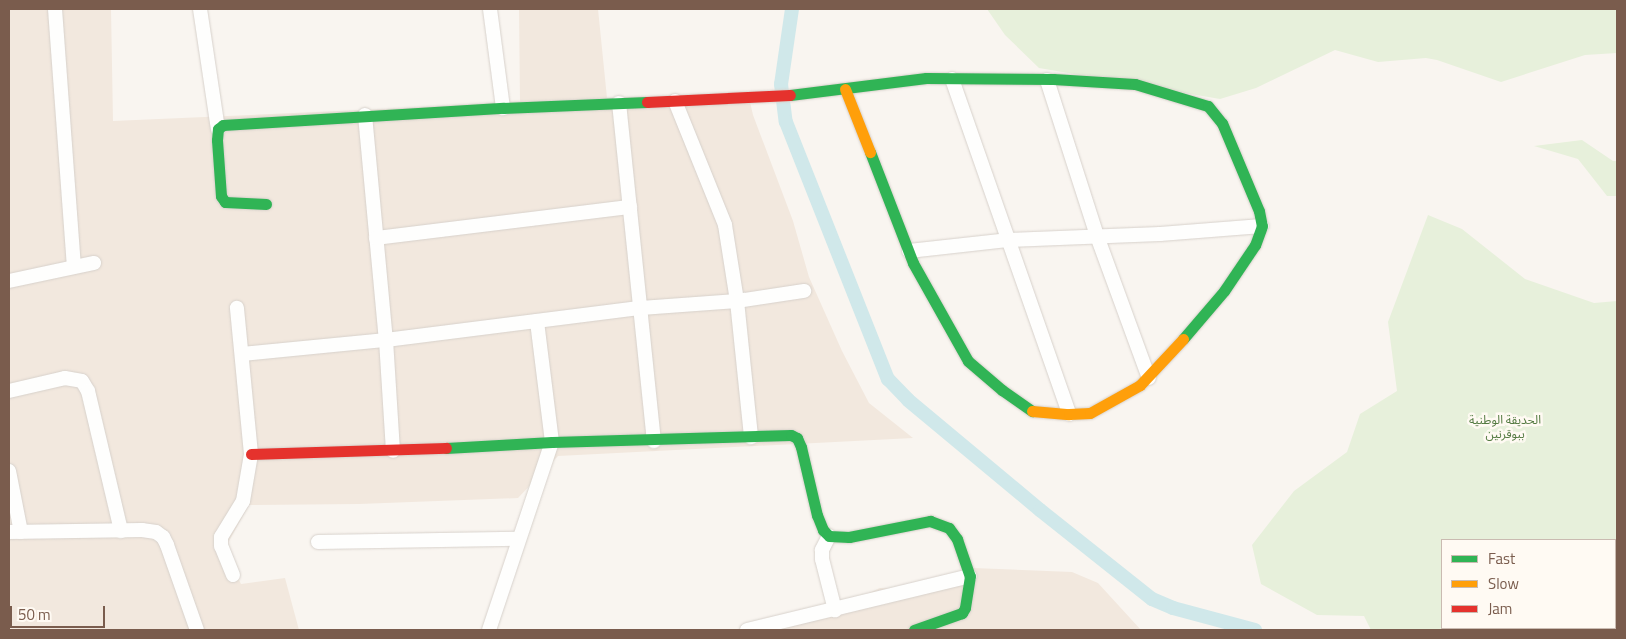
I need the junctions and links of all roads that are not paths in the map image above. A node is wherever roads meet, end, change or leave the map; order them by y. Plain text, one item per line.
1 (55, 9) edge
2 (200, 9) edge
3 (490, 9) edge
4 (952, 78) junction
5 (1047, 80) junction
6 (845, 89) junction
7 (675, 101) junction
8 (619, 103) junction
9 (503, 108) junction
10 (365, 115) junction
11 (218, 129) junction
12 (266, 204) dead end
13 (630, 207) junction
14 (1262, 226) junction
15 (1097, 236) junction
16 (376, 238) junction
17 (1009, 240) junction
18 (909, 251) junction
19 (94, 262) dead end
20 (74, 266) junction
21 (9, 281) edge
22 (804, 291) dead end
23 (737, 301) junction
24 (237, 308) dead end
25 (640, 308) junction
26 (538, 321) junction
27 (386, 340) junction
28 (242, 354) junction
29 (1149, 378) junction
30 (9, 391) edge
31 (1069, 414) junction
32 (752, 437) junction
33 (654, 440) junction
34 (552, 442) junction
35 (393, 451) junction
36 (251, 454) junction
37 (9, 471) edge
38 (121, 531) junction
39 (15, 532) edge
40 (829, 536) junction
41 (518, 539) junction
42 (318, 542) dead end
43 (233, 575) dead end
44 (970, 576) junction
45 (835, 610) junction
46 (197, 630) edge
47 (488, 630) edge
48 (747, 630) edge
49 (914, 630) edge

1 - 20 street
2 - 11 street
3 - 9 street
4 - 5 street
4 - 6 street
4 - 17 street
5 - 14 street
5 - 15 street
6 - 7 street
6 - 18 street
7 - 8 street
7 - 23 street
8 - 9 street
8 - 13 street
9 - 10 street
10 - 11 street
10 - 16 street
11 - 12 street
13 - 16 street
13 - 25 street
14 - 15 street
14 - 29 street
15 - 17 street
15 - 29 street
16 - 27 street
17 - 18 street
17 - 31 street
18 - 31 street
19 - 20 street
20 - 21 street
22 - 23 street
23 - 25 street
23 - 32 street
24 - 28 street
25 - 26 street
25 - 33 street
26 - 27 street
26 - 34 street
27 - 28 street
27 - 35 street
28 - 36 street
29 - 31 street
30 - 38 street
32 - 33 street
32 - 40 street
33 - 34 street
34 - 35 street
34 - 41 street
35 - 36 street
36 - 43 street
37 - 39 street
38 - 39 street
38 - 46 street
40 - 44 street
40 - 45 street
41 - 42 street
41 - 47 street
44 - 45 street
44 - 49 street
45 - 48 street

